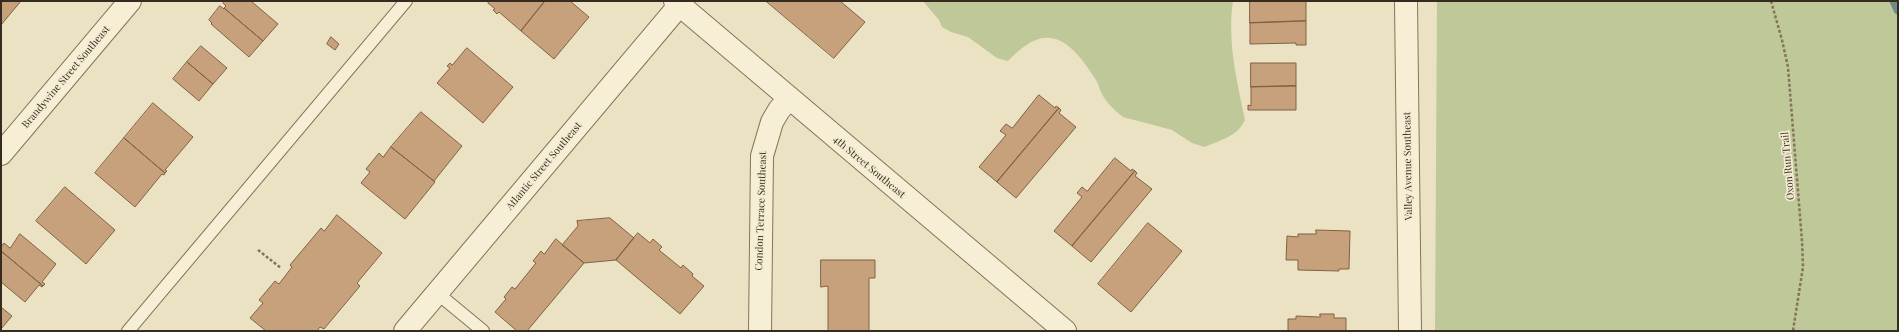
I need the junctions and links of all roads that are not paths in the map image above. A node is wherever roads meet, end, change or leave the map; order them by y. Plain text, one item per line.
1 (130, 1) edge
2 (406, 1) edge
3 (1406, 1) edge
4 (679, 2) edge
5 (789, 99) junction
6 (1, 154) edge
7 (437, 293) junction
8 (128, 331) edge
9 (405, 331) edge
10 (483, 331) edge
11 (760, 331) edge
12 (1065, 331) edge
13 (1410, 331) edge

1 - 6 street, Brandywine Street Southeast
2 - 8 lane
3 - 13 street, Valley Avenue Southeast
4 - 5 street, 4th Street Southeast
4 - 7 street, Atlantic Street Southeast
5 - 11 street, Condon Terrace Southeast
5 - 12 street, 4th Street Southeast
7 - 9 street, Atlantic Street Southeast
7 - 10 lane

